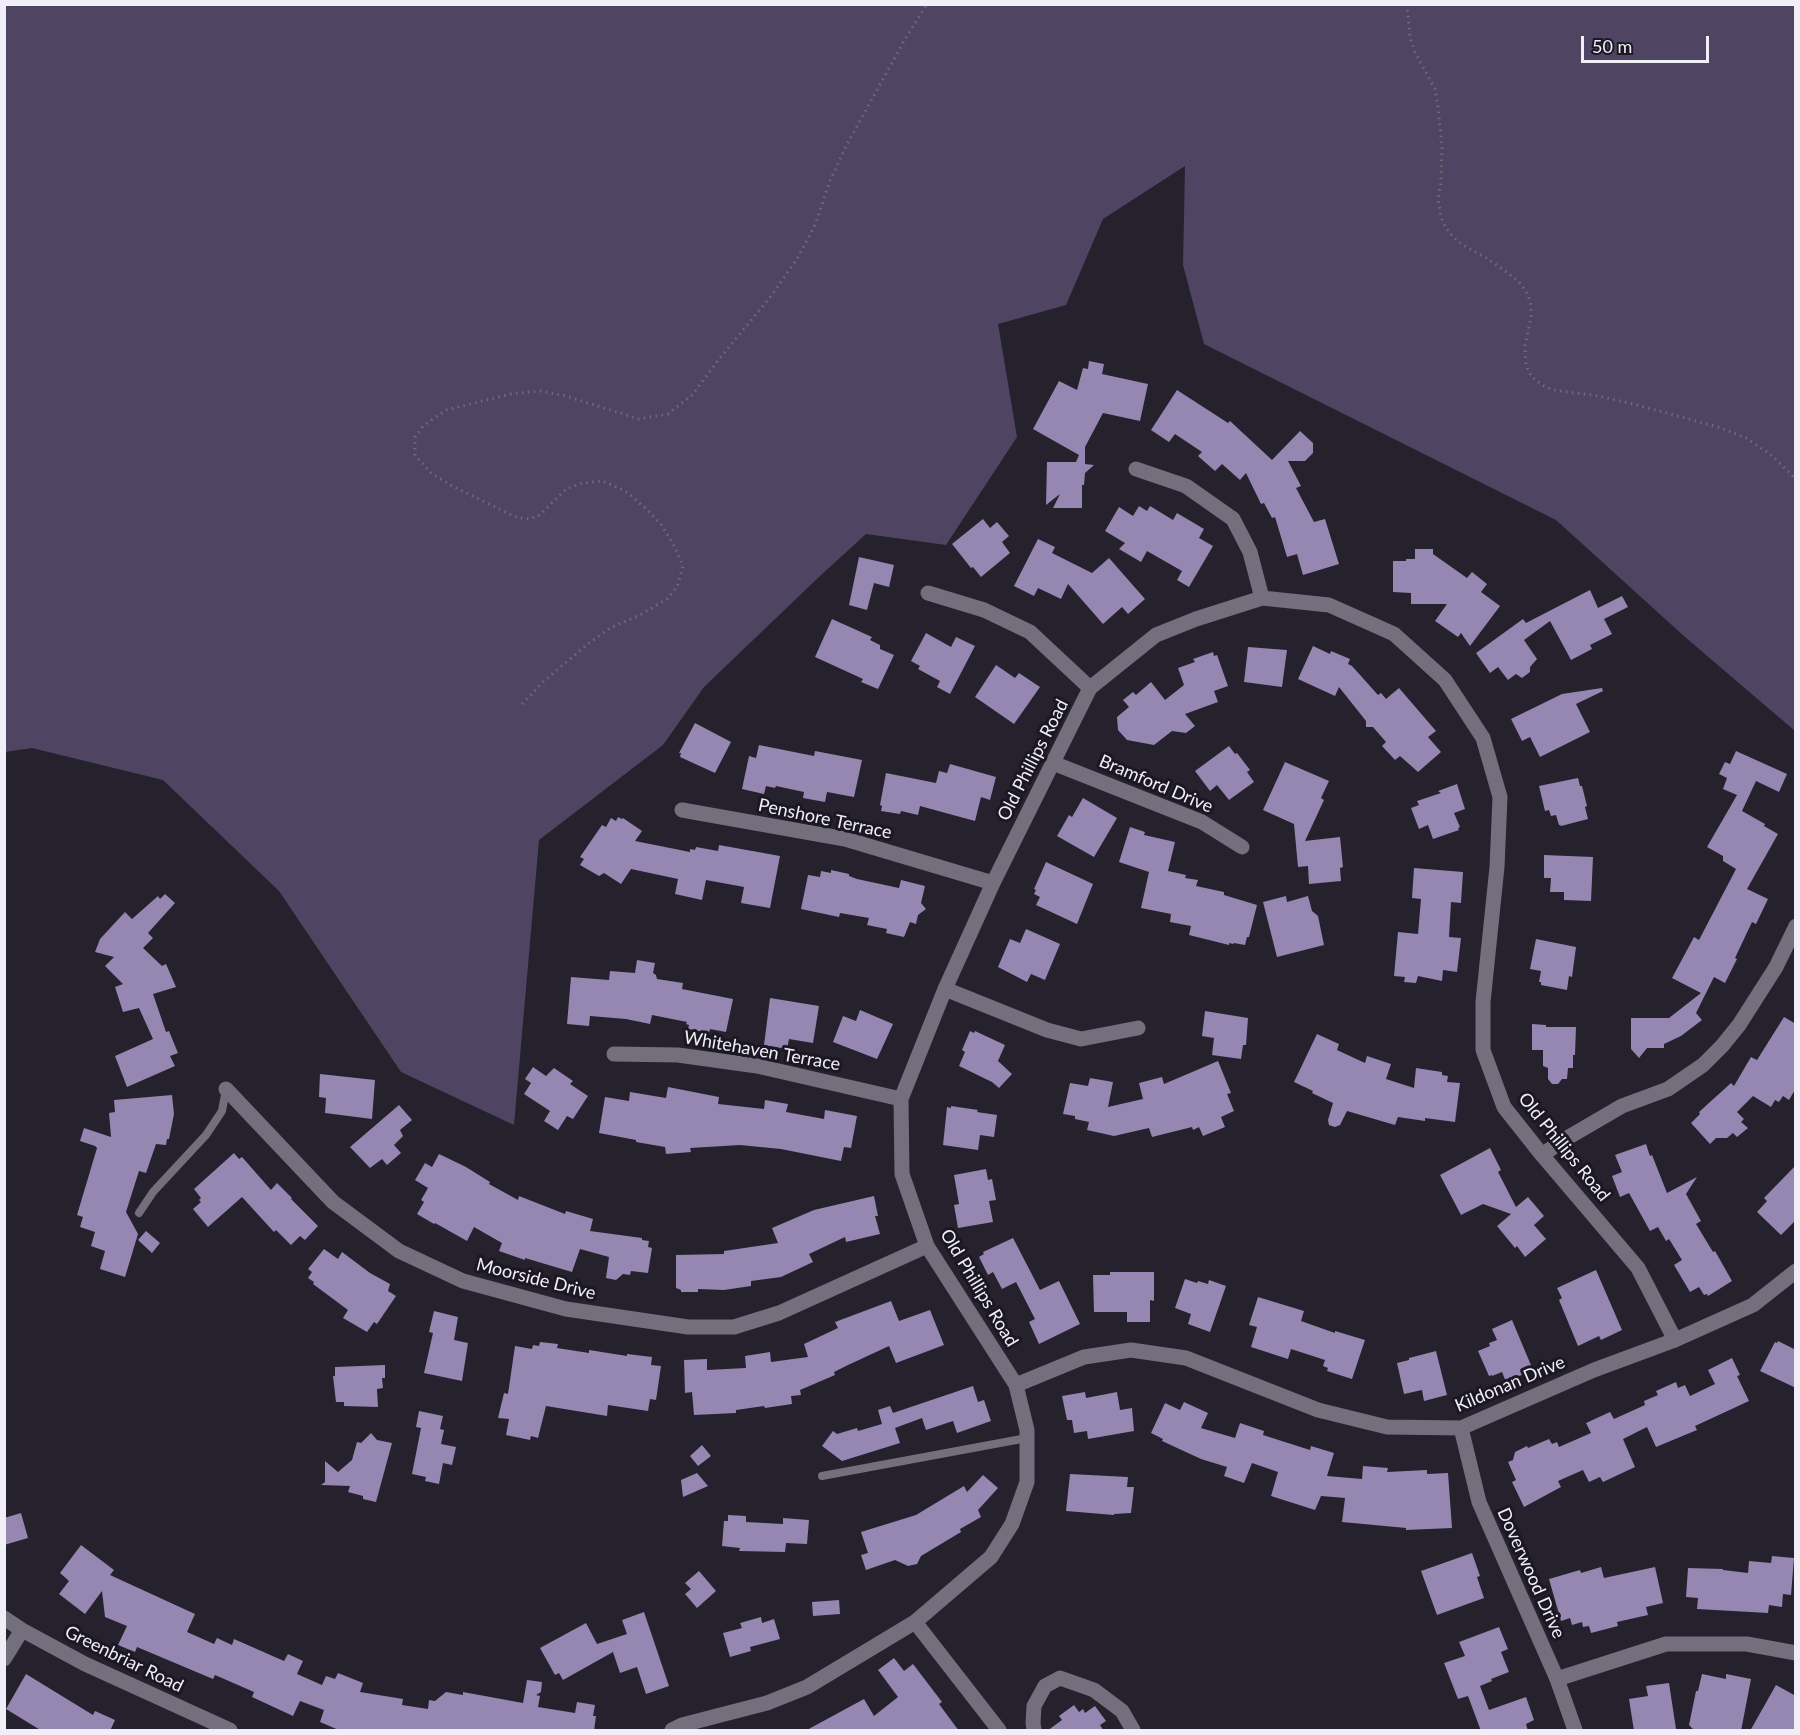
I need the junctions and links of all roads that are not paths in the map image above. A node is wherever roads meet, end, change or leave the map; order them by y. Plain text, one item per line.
1 (1136, 469) dead end
2 (928, 593) dead end
3 (1262, 598) junction
4 (1090, 688) junction
5 (1053, 763) junction
6 (682, 810) dead end
7 (1242, 847) dead end
8 (993, 883) junction
9 (1796, 926) edge
10 (945, 989) junction
11 (1138, 1028) dead end
12 (614, 1054) dead end
13 (226, 1089) joint
14 (901, 1099) junction
15 (1542, 1155) junction
16 (139, 1213) dead end
17 (927, 1246) junction
18 (1795, 1271) edge
19 (1675, 1340) junction
20 (1016, 1385) junction
21 (1461, 1428) junction
22 (1027, 1438) junction
23 (822, 1476) dead end
24 (4, 1618) edge
25 (915, 1622) junction
26 (22, 1630) junction
27 (1796, 1653) edge
28 (4, 1659) edge
29 (1557, 1679) junction
30 (230, 1731) edge
31 (672, 1731) edge
32 (999, 1731) edge
33 (1034, 1731) edge
34 (1133, 1731) edge
35 (1575, 1731) edge

1 - 3 street
2 - 4 street
3 - 4 street, Old Phillips Road
3 - 15 street, Old Phillips Road
4 - 5 street, Old Phillips Road
5 - 7 street, Bramford Drive
5 - 8 street, Old Phillips Road
6 - 8 street, Penshore Terrace
8 - 10 street, Old Phillips Road
9 - 15 street
10 - 11 street
10 - 14 street, Old Phillips Road
12 - 14 street, Whitehaven Terrace
13 - 16 lane
13 - 17 street, Moorside Drive
14 - 17 street, Old Phillips Road
15 - 19 street, Old Phillips Road
17 - 20 street, Old Phillips Road
18 - 19 street, Kildonan Drive
19 - 21 street, Kildonan Drive
20 - 21 street, Kildonan Drive
20 - 22 street, Old Phillips Road
21 - 29 street, Doverwood Drive
22 - 23 lane
22 - 25 street, Old Phillips Road
24 - 26 street, Greenbriar Road
25 - 31 street, Old Phillips Road
25 - 32 street
26 - 28 street
26 - 30 street, Greenbriar Road
27 - 29 street
29 - 35 street, Doverwood Drive
33 - 34 street

